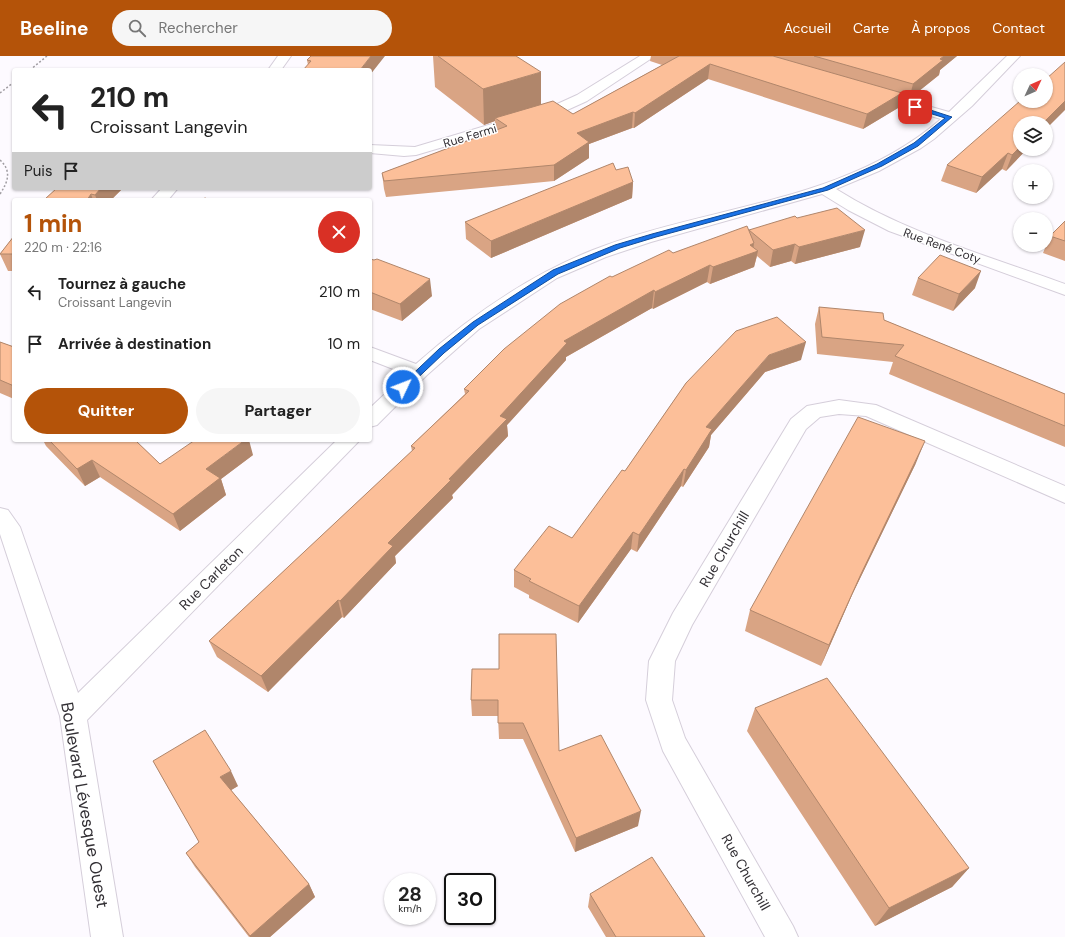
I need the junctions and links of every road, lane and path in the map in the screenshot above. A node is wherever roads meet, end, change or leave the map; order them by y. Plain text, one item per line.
1 (47, 56) edge
2 (285, 56) edge
3 (649, 56) edge
4 (1014, 56) edge
5 (32, 68) edge
6 (276, 68) edge
7 (12, 84) edge
8 (854, 89) edge
9 (0, 93) edge
10 (950, 117) junction
11 (372, 149) edge
12 (0, 160) edge
13 (826, 189) junction
14 (168, 190) edge
15 (0, 194) edge
16 (161, 198) edge
17 (1065, 290) edge
18 (372, 354) edge
19 (419, 372) junction
20 (372, 418) edge
21 (348, 442) edge
22 (1065, 495) edge
23 (0, 516) edge
24 (73, 716) junction
25 (107, 937) edge
26 (782, 937) edge

1 - 5 path
2 - 6 street
3 - 11 street, Rue Fermi
4 - 10 street
7 - 9 path
8 - 10 street
10 - 13 street
12 - 15 path
13 - 17 street, Rue René Coty
13 - 19 street
14 - 16 street
18 - 19 street
19 - 20 street
21 - 24 street, Rue Carleton
22 - 26 street, Rue Churchill
23 - 24 street, Boulevard Lévesque Ouest
24 - 25 street, Boulevard Lévesque Ouest

